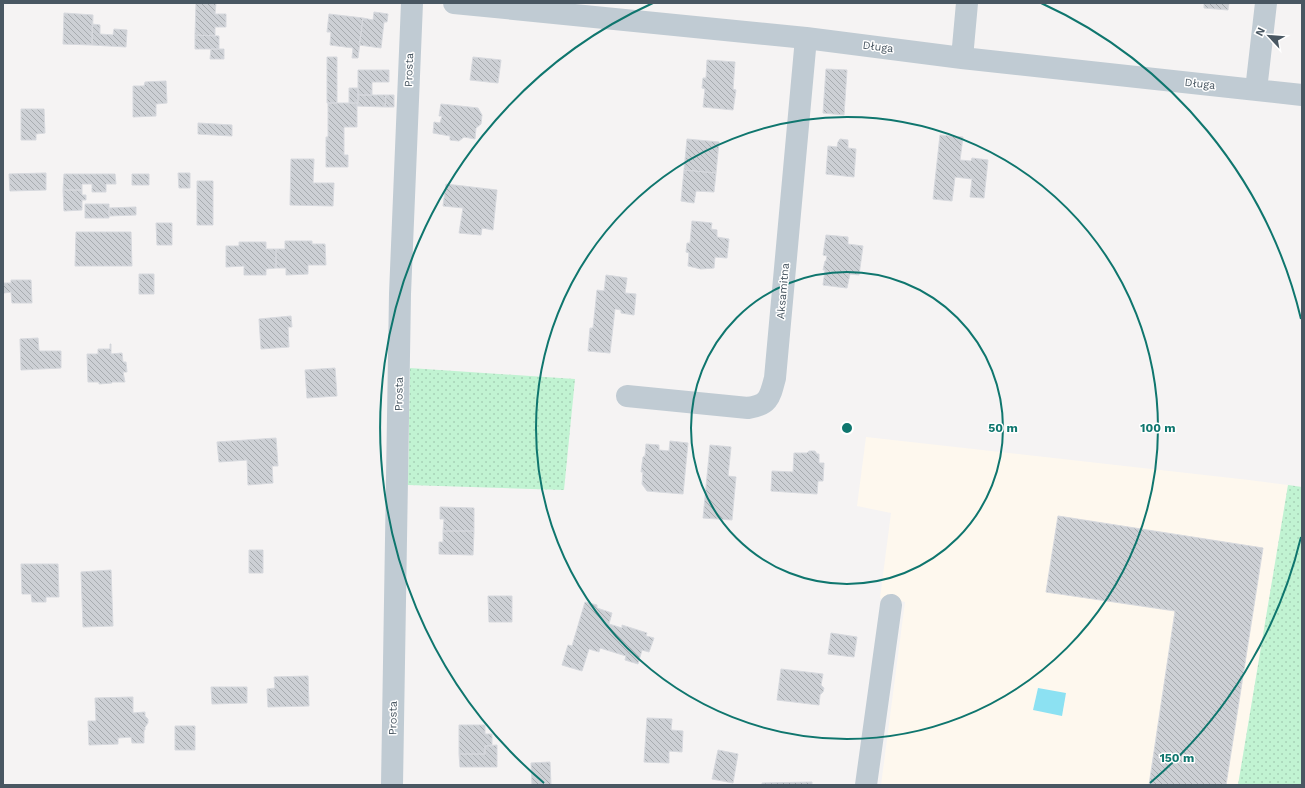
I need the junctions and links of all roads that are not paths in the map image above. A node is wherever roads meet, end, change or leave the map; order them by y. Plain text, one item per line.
1 (412, 3) edge
2 (967, 3) edge
3 (1266, 3) edge
4 (466, 4) edge
5 (806, 38) junction
6 (962, 58) junction
7 (1256, 90) junction
8 (1302, 95) edge
9 (627, 396) dead end
10 (891, 605) dead end
11 (392, 785) edge
12 (866, 785) edge

1 - 11 street, Prosta
2 - 6 street
3 - 7 street
4 - 5 street, Długa
5 - 6 street, Długa
5 - 9 street, Aksamitna
6 - 7 street, Długa
7 - 8 street, Długa
10 - 12 street

